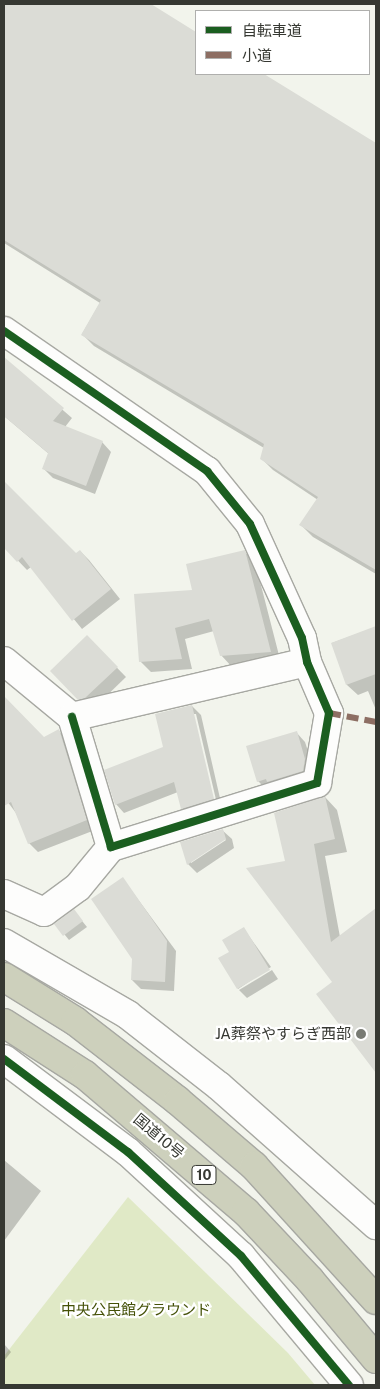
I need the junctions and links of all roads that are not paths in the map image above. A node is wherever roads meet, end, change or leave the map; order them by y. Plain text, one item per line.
1 (4, 331) edge
2 (4, 661) edge
3 (307, 662) junction
4 (72, 717) junction
5 (111, 847) junction
6 (4, 894) edge
7 (4, 943) edge
8 (4, 977) edge
9 (4, 1023) edge
10 (4, 1059) edge
11 (376, 1226) edge
12 (376, 1300) edge
13 (376, 1358) edge
14 (349, 1385) edge

1 - 3 street
2 - 4 street
3 - 4 street
3 - 5 street
4 - 5 street
5 - 6 street
7 - 11 street
8 - 12 highway, 10
9 - 13 highway, 国道10号 / 10
10 - 14 street

